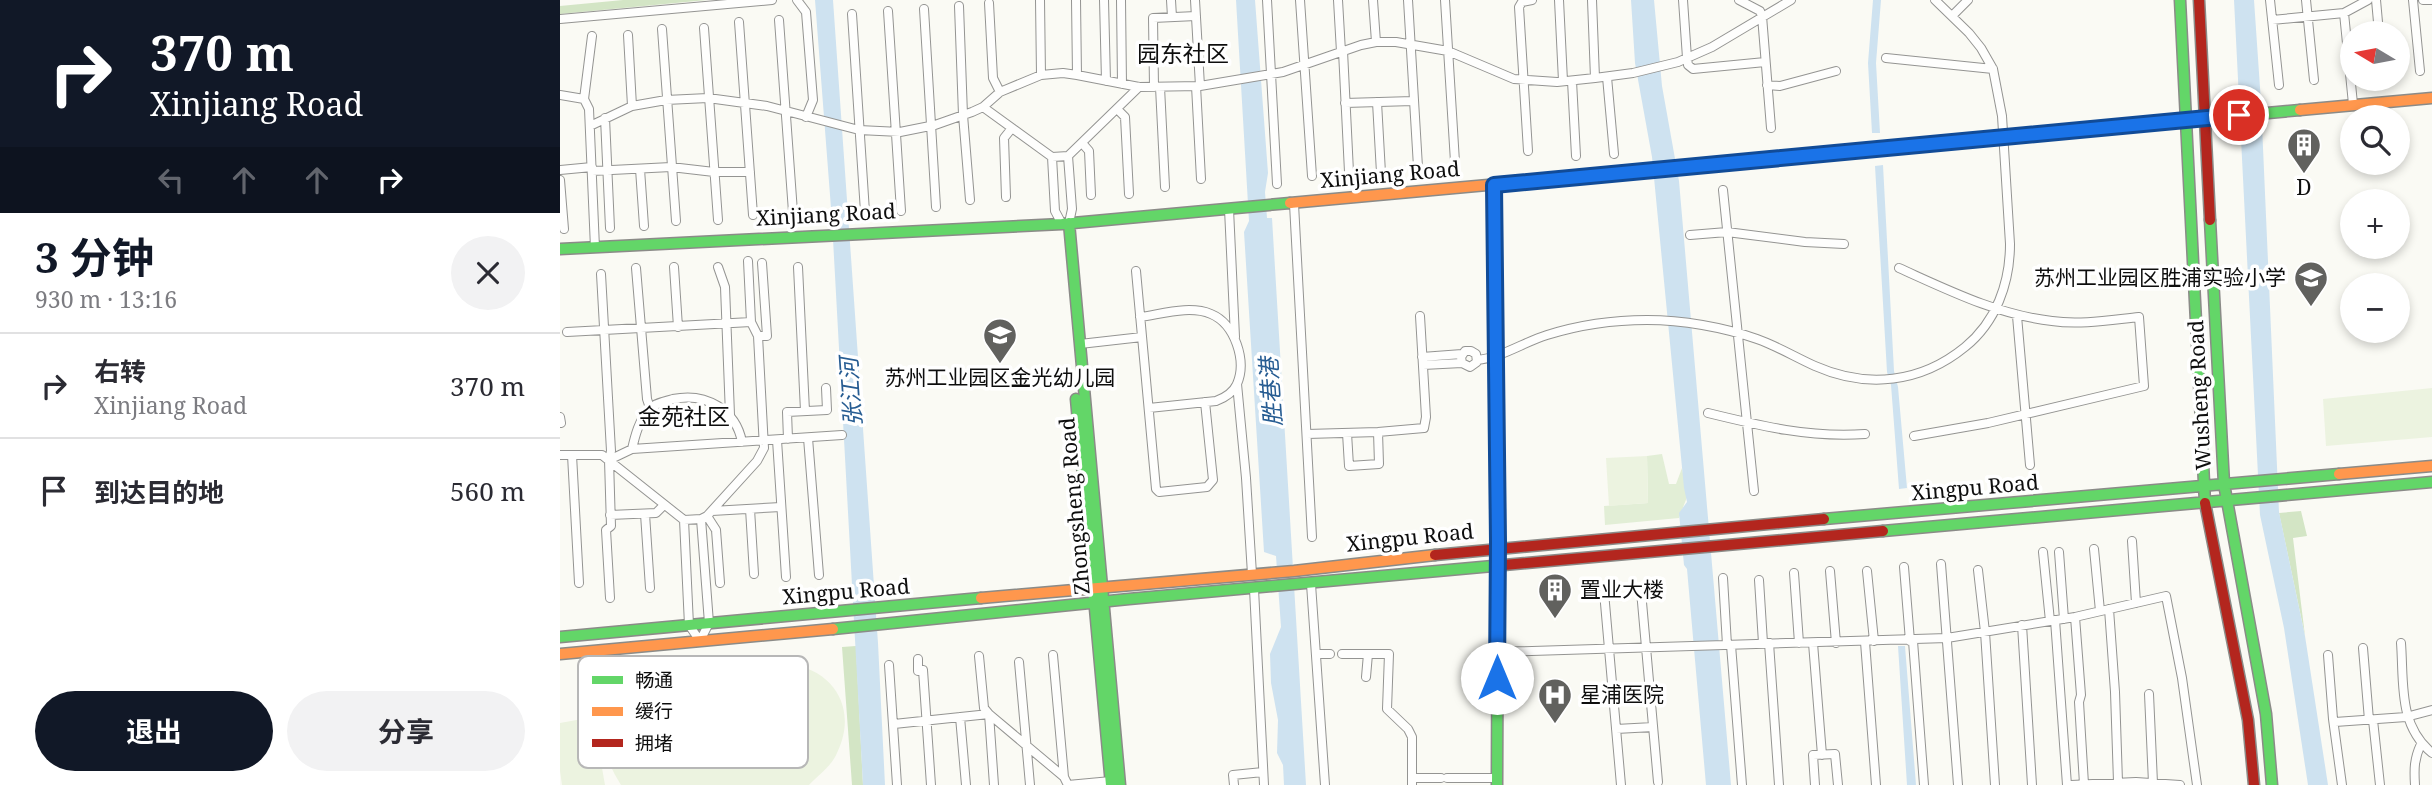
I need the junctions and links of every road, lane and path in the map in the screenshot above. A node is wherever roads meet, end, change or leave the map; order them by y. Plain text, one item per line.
1 (772, 0) edge
2 (797, 0) edge
3 (1040, 0) edge
4 (1076, 0) edge
5 (1104, 0) edge
6 (1121, 0) edge
7 (1171, 0) edge
8 (1195, 0) edge
9 (1267, 0) edge
10 (1300, 0) edge
11 (1338, 0) edge
12 (1373, 0) edge
13 (1408, 0) edge
14 (1444, 0) edge
15 (1532, 0) edge
16 (1559, 0) edge
17 (1592, 0) edge
18 (1683, 0) edge
19 (1739, 0) edge
20 (1791, 0) edge
21 (1935, 0) edge
22 (1968, 0) edge
23 (2180, 0) edge
24 (2199, 0) edge
25 (2270, 0) edge
26 (2306, 0) edge
27 (2346, 0) edge
28 (2376, 0) edge
29 (2413, 0) edge
30 (2423, 0) edge
31 (2432, 0) edge
32 (1522, 1) edge
33 (2364, 1) edge
34 (989, 3) dead end
35 (960, 6) dead end
36 (924, 9) dead end
37 (888, 11) dead end
38 (2346, 12) junction
39 (852, 14) dead end
40 (1953, 15) junction
41 (1196, 16) junction
42 (1762, 16) junction
43 (2308, 16) junction
44 (1172, 17) junction
45 (560, 19) edge
46 (779, 20) dead end
47 (2272, 20) junction
48 (2378, 21) edge
49 (739, 22) dead end
50 (704, 28) dead end
51 (662, 29) dead end
52 (628, 35) dead end
53 (593, 36) dead end
54 (1376, 43) junction
55 (1410, 44) junction
56 (1448, 51) junction
57 (1342, 52) junction
58 (1687, 58) junction
59 (1886, 58) dead end
60 (1765, 62) junction
61 (1305, 65) junction
62 (1993, 69) junction
63 (1836, 71) dead end
64 (2420, 71) dead end
65 (1041, 75) junction
66 (1077, 75) junction
67 (1267, 76) junction
68 (1607, 77) junction
69 (1595, 78) junction
70 (1524, 80) junction
71 (2314, 80) dead end
72 (1107, 81) junction
73 (1567, 81) junction
74 (1122, 84) junction
75 (1767, 85) junction
76 (1198, 86) junction
77 (2279, 86) dead end
78 (1139, 87) junction
79 (1157, 87) junction
80 (2204, 89) junction
81 (2186, 91) junction
82 (1000, 92) junction
83 (560, 95) edge
84 (709, 98) junction
85 (2432, 98) edge
86 (584, 99) junction
87 (666, 100) junction
88 (744, 101) junction
89 (1413, 101) junction
90 (1377, 102) junction
91 (1345, 103) junction
92 (2353, 104) junction
93 (632, 106) junction
94 (983, 107) junction
95 (1117, 108) junction
96 (785, 111) junction
97 (963, 115) junction
98 (806, 117) junction
99 (2206, 117) junction
100 (605, 118) junction
101 (2188, 120) junction
102 (590, 126) junction
103 (931, 126) junction
104 (1012, 128) junction
105 (1771, 128) dead end
106 (859, 130) junction
107 (895, 132) junction
108 (2003, 137) junction
109 (1082, 143) junction
110 (2207, 149) junction
111 (1528, 151) dead end
112 (2189, 151) junction
113 (1614, 154) dead end
114 (1068, 156) junction
115 (1576, 156) dead end
116 (1052, 157) junction
117 (1455, 162) dead end
118 (671, 167) junction
119 (1418, 167) dead end
120 (592, 169) junction
121 (640, 169) junction
122 (560, 170) edge
123 (607, 170) junction
124 (714, 172) junction
125 (750, 172) junction
126 (1349, 172) dead end
127 (1381, 173) dead end
128 (1312, 176) dead end
129 (1201, 179) dead end
130 (560, 180) edge
131 (1277, 184) dead end
132 (1494, 185) junction
133 (1165, 187) dead end
134 (1723, 190) dead end
135 (1129, 194) dead end
136 (1091, 195) dead end
137 (1006, 197) dead end
138 (970, 200) dead end
139 (1294, 204) junction
140 (936, 207) dead end
141 (1229, 209) junction
142 (901, 211) dead end
143 (793, 212) dead end
144 (865, 212) dead end
145 (753, 215) dead end
146 (718, 220) dead end
147 (676, 221) dead end
148 (1065, 224) junction
149 (644, 226) dead end
150 (610, 228) dead end
151 (564, 229) dead end
152 (1727, 232) junction
153 (1690, 235) dead end
154 (1844, 244) dead end
155 (596, 248) junction
156 (560, 249) edge
157 (748, 261) dead end
158 (762, 263) dead end
159 (674, 267) dead end
160 (718, 267) dead end
161 (799, 267) dead end
162 (636, 268) dead end
163 (1899, 268) dead end
164 (1136, 271) dead end
165 (601, 274) dead end
166 (1995, 308) junction
167 (1420, 316) dead end
168 (2017, 316) junction
169 (1140, 317) junction
170 (751, 322) junction
171 (726, 324) junction
172 (677, 327) junction
173 (640, 329) junction
174 (604, 331) junction
175 (567, 332) dead end
176 (1737, 333) junction
177 (758, 336) junction
178 (1142, 337) junction
179 (1235, 337) junction
180 (1080, 344) junction
181 (1496, 355) junction
182 (1477, 357) junction
183 (1462, 358) junction
184 (1423, 361) junction
185 (1237, 384) junction
186 (826, 388) dead end
187 (1206, 402) junction
188 (650, 408) junction
189 (1149, 408) junction
190 (805, 411) junction
191 (1708, 413) dead end
192 (2025, 414) junction
193 (730, 415) junction
194 (560, 417) edge
195 (561, 423) edge
196 (1746, 423) junction
197 (1378, 432) junction
198 (1347, 433) junction
199 (1307, 434) junction
200 (1865, 434) dead end
201 (842, 435) dead end
202 (1914, 436) dead end
203 (808, 438) junction
204 (788, 439) junction
205 (777, 440) junction
206 (765, 441) junction
207 (742, 442) junction
208 (632, 449) junction
209 (572, 455) junction
210 (560, 456) edge
211 (609, 460) junction
212 (2030, 465) dead end
213 (2432, 466) edge
214 (2432, 482) edge
215 (2224, 484) junction
216 (2204, 486) junction
217 (1754, 491) dead end
218 (2225, 501) junction
219 (2205, 502) junction
220 (664, 505) junction
221 (781, 507) junction
222 (750, 509) junction
223 (645, 514) junction
224 (610, 515) junction
225 (706, 515) junction
226 (684, 520) junction
227 (1312, 537) dead end
228 (2132, 541) dead end
229 (1498, 548) junction
230 (2094, 549) dead end
231 (2043, 552) dead end
232 (2059, 552) dead end
233 (1941, 564) dead end
234 (1498, 567) junction
235 (1905, 567) dead end
236 (1978, 570) dead end
237 (1830, 571) dead end
238 (1867, 571) dead end
239 (1794, 573) dead end
240 (754, 574) dead end
241 (1252, 574) junction
242 (819, 575) dead end
243 (786, 577) dead end
244 (1723, 578) dead end
245 (1759, 580) dead end
246 (579, 583) dead end
247 (720, 583) dead end
248 (1311, 584) junction
249 (1096, 586) junction
250 (650, 588) dead end
251 (1254, 589) junction
252 (1641, 591) dead end
253 (1604, 592) dead end
254 (610, 597) dead end
255 (1098, 602) junction
256 (2136, 603) junction
257 (2104, 610) junction
258 (2075, 617) junction
259 (2057, 620) junction
260 (709, 623) junction
261 (690, 625) junction
262 (2022, 625) junction
263 (1985, 632) junction
264 (560, 637) edge
265 (1947, 638) junction
266 (700, 641) junction
267 (1869, 641) junction
268 (1911, 641) junction
269 (1766, 643) junction
270 (1799, 643) junction
271 (1813, 643) junction
272 (1836, 643) junction
273 (2401, 643) dead end
274 (1726, 645) junction
275 (1646, 647) junction
276 (2363, 648) dead end
277 (1608, 649) junction
278 (1497, 652) junction
279 (560, 654) edge
280 (1316, 654) junction
281 (1330, 654) dead end
282 (1342, 654) dead end
283 (1368, 654) junction
284 (1053, 655) dead end
285 (2328, 655) dead end
286 (979, 656) dead end
287 (918, 659) dead end
288 (1019, 662) dead end
289 (889, 666) dead end
290 (1366, 677) dead end
291 (2149, 694) dead end
292 (2432, 710) edge
293 (989, 714) junction
294 (960, 717) junction
295 (2406, 717) junction
296 (927, 720) junction
297 (2371, 720) junction
298 (2335, 722) junction
299 (894, 724) junction
300 (1653, 727) junction
301 (1616, 729) junction
302 (2421, 744) junction
303 (1026, 745) junction
304 (2432, 753) edge
305 (1822, 755) junction
306 (1263, 772) junction
307 (1067, 782) edge
308 (1412, 782) edge
309 (1497, 782) edge
310 (1658, 782) dead end
311 (2120, 783) edge
312 (1115, 784) edge
313 (2086, 784) edge
314 (2157, 784) edge
315 (897, 785) edge
316 (931, 785) edge
317 (966, 785) edge
318 (994, 785) edge
319 (1030, 785) edge
320 (1234, 785) edge
321 (1264, 785) edge
322 (1325, 785) edge
323 (1621, 785) edge
324 (1742, 785) edge
325 (1779, 785) edge
326 (1815, 785) edge
327 (1838, 785) edge
328 (1876, 785) edge
329 (1924, 785) edge
330 (1958, 785) edge
331 (1995, 785) edge
332 (2032, 785) edge
333 (2069, 785) edge
334 (2180, 785) edge
335 (2197, 785) edge
336 (2254, 785) edge
337 (2273, 785) edge
338 (2342, 785) edge
339 (2380, 785) edge
340 (2415, 785) edge

1 - 45 street
2 - 98 street
3 - 65 street
4 - 66 street
5 - 72 street
6 - 74 street
7 - 44 street
8 - 41 street
9 - 67 street
10 - 61 street
11 - 57 street
12 - 54 street
13 - 55 street
14 - 56 street
15 - 32 street
16 - 73 street
17 - 69 street
18 - 58 street
19 - 42 street
20 - 42 street
21 - 40 street
22 - 40 street
23 - 81 main road, Wusheng Road
24 - 80 main road, Wusheng Road
25 - 47 street
26 - 43 street
27 - 38 street
28 - 48 street
29 - 64 street
30 - 31 street
32 - 70 street
33 - 38 street
34 - 82 street
35 - 97 street
36 - 103 street
37 - 107 street
38 - 43 street
38 - 92 street
39 - 106 street
40 - 62 street
41 - 44 street
41 - 76 street
42 - 58 street
42 - 60 street
43 - 47 street
43 - 71 street
44 - 79 street
46 - 96 street
47 - 77 street
49 - 88 street
50 - 84 street
51 - 87 street
52 - 93 street
53 - 86 street
54 - 55 street
54 - 57 street
55 - 56 street
55 - 89 street
56 - 70 street
56 - 117 street
57 - 61 street
57 - 91 street
58 - 60 street
58 - 68 street
59 - 62 street
60 - 75 street
61 - 67 street
61 - 128 street
62 - 108 street
63 - 75 street
65 - 66 street
65 - 82 street
66 - 72 street
67 - 76 street
67 - 131 street
68 - 69 street
68 - 113 street
69 - 73 street
70 - 73 street
70 - 111 street
72 - 74 street
73 - 115 street
74 - 78 street
75 - 105 street
76 - 79 street
76 - 129 street
78 - 79 street
78 - 95 street
79 - 133 street
80 - 81 main road
80 - 99 main road, Wusheng Road
81 - 101 main road, Wusheng Road
82 - 94 street
83 - 86 street
84 - 87 street
84 - 88 street
84 - 124 street
85 - 92 main road, Xinjiang Road
86 - 102 street
87 - 93 street
87 - 118 street
88 - 96 street
88 - 125 street
89 - 90 street
89 - 119 street
90 - 91 street
90 - 127 street
91 - 126 street
92 - 99 main road, Xinjiang Road
93 - 100 street
94 - 97 street
94 - 104 street
95 - 109 street
95 - 135 street
96 - 98 street
96 - 143 street
97 - 103 street
97 - 138 street
98 - 106 street
99 - 101 main road, Xinjiang Road
99 - 110 main road, Wusheng Road
100 - 102 street
100 - 123 street
101 - 108 main road, Xinjiang Road
101 - 112 main road, Wusheng Road
102 - 120 street
103 - 107 street
103 - 140 street
104 - 116 street
104 - 137 street
106 - 107 street
106 - 144 street
107 - 142 street
108 - 132 main road, Xinjiang Road
108 - 166 street
109 - 114 street
109 - 136 street
110 - 112 main road
110 - 215 main road, Wusheng Road
112 - 216 main road, Wusheng Road
114 - 116 street
114 - 148 street
116 - 148 street
118 - 121 street
118 - 124 street
118 - 147 street
120 - 122 street
120 - 123 street
120 - 155 street
121 - 123 street
121 - 149 street
123 - 150 street
124 - 125 street
124 - 146 street
125 - 145 street
130 - 151 street
132 - 139 main road, Xinjiang Road
132 - 181 main road
134 - 152 street
139 - 141 main road, Xinjiang Road
139 - 199 street
141 - 148 main road, Xinjiang Road
141 - 179 street
148 - 155 main road, Xinjiang Road
148 - 180 main road, Zhongsheng Road
148 - 249 main road, Zhongsheng Road
152 - 153 street
152 - 154 street
152 - 176 street
155 - 156 main road, Xinjiang Road
157 - 170 street
158 - 177 street
159 - 172 street
160 - 171 street
161 - 190 street
162 - 173 street
163 - 166 street
164 - 169 street
165 - 174 street
166 - 168 street
166 - 176 street
167 - 184 street
168 - 192 street
168 - 192 street
169 - 178 street
169 - 179 street
170 - 171 street
170 - 177 street
171 - 172 street
171 - 193 street
172 - 173 street
173 - 174 street
173 - 188 street
174 - 175 street
174 - 211 street
176 - 181 street
176 - 196 street
177 - 206 street
178 - 180 street
178 - 189 street
179 - 185 street
180 - 249 main road, Zhongsheng Road
181 - 182 street
181 - 229 main road
182 - 183 street
182 - 183 street
183 - 184 street
184 - 197 street
185 - 187 street
185 - 241 street
186 - 190 street
187 - 189 street
187 - 189 street
188 - 193 street
188 - 208 street
190 - 204 street
191 - 196 street
192 - 202 street
192 - 212 street
193 - 207 street
194 - 195 street
196 - 200 street
196 - 217 street
197 - 198 street
197 - 198 street
198 - 199 street
199 - 227 street
201 - 203 street
203 - 204 street
203 - 242 street
204 - 205 street
205 - 206 street
205 - 221 street
206 - 207 street
206 - 225 street
207 - 208 street
208 - 211 street
209 - 210 street
209 - 211 street
209 - 246 street
211 - 220 street
211 - 224 street
213 - 215 main road, Xingpu Road
214 - 218 main road, Xingpu Road
215 - 216 main road, Xingpu Road
215 - 218 main road, Wusheng Road
216 - 219 main road, Wusheng Road
216 - 229 main road, Xingpu Road
218 - 219 main road, Xingpu Road
218 - 337 main road, Wusheng Road
219 - 234 main road, Xingpu Road
219 - 336 main road, Wusheng Road
220 - 223 street
220 - 226 street
221 - 222 street
221 - 243 street
222 - 225 street
222 - 240 street
223 - 224 street
223 - 250 street
224 - 254 street
225 - 226 street
225 - 247 street
225 - 260 street
226 - 261 street
228 - 256 street
229 - 234 main road
229 - 241 main road, Xingpu Road
230 - 257 street
231 - 259 street
232 - 259 street
233 - 265 street
234 - 248 main road, Xingpu Road
234 - 278 main road
235 - 268 street
236 - 263 street
237 - 272 street
238 - 267 street
239 - 270 street
241 - 249 main road, Xingpu Road
244 - 274 street
245 - 269 street
248 - 251 main road, Xingpu Road
248 - 280 street
249 - 255 main road, Zhongsheng Road
249 - 260 main road, Xingpu Road
251 - 255 main road, Xingpu Road
251 - 306 street
252 - 275 street
253 - 277 street
255 - 266 main road, Xingpu Road
255 - 312 main road, Zhongsheng Road
256 - 257 street
256 - 335 street
257 - 258 street
257 - 311 street
258 - 259 street
258 - 313 street
259 - 262 street
259 - 333 street
260 - 261 main road, Xingpu Road
260 - 266 street
261 - 264 main road, Xingpu Road
261 - 266 street
262 - 263 street
262 - 332 street
263 - 265 street
263 - 331 street
265 - 268 street
265 - 330 street
266 - 279 main road, Xingpu Road
267 - 268 street
267 - 272 street
267 - 328 street
268 - 329 street
269 - 270 street
269 - 274 street
269 - 325 street
270 - 271 street
271 - 272 street
271 - 305 street
273 - 295 street
274 - 275 street
274 - 324 street
275 - 277 street
275 - 300 street
276 - 297 street
277 - 278 street
277 - 301 street
278 - 309 main road
280 - 281 street
280 - 322 street
282 - 283 street
283 - 290 street
283 - 308 street
284 - 307 street
285 - 298 street
286 - 293 street
287 - 296 street
288 - 303 street
289 - 299 street
291 - 314 street
292 - 295 street
293 - 294 street
293 - 303 street
293 - 318 street
294 - 296 street
294 - 317 street
295 - 297 street
295 - 302 street
296 - 299 street
296 - 316 street
297 - 298 street
297 - 339 street
298 - 338 street
299 - 315 street
300 - 301 street
300 - 310 street
301 - 323 street
302 - 304 street
302 - 340 street
303 - 307 street
303 - 319 street
305 - 326 street
305 - 327 street
306 - 320 street
306 - 321 street
307 - 312 street
308 - 309 street
311 - 313 street
311 - 314 street
313 - 333 street
314 - 334 street

